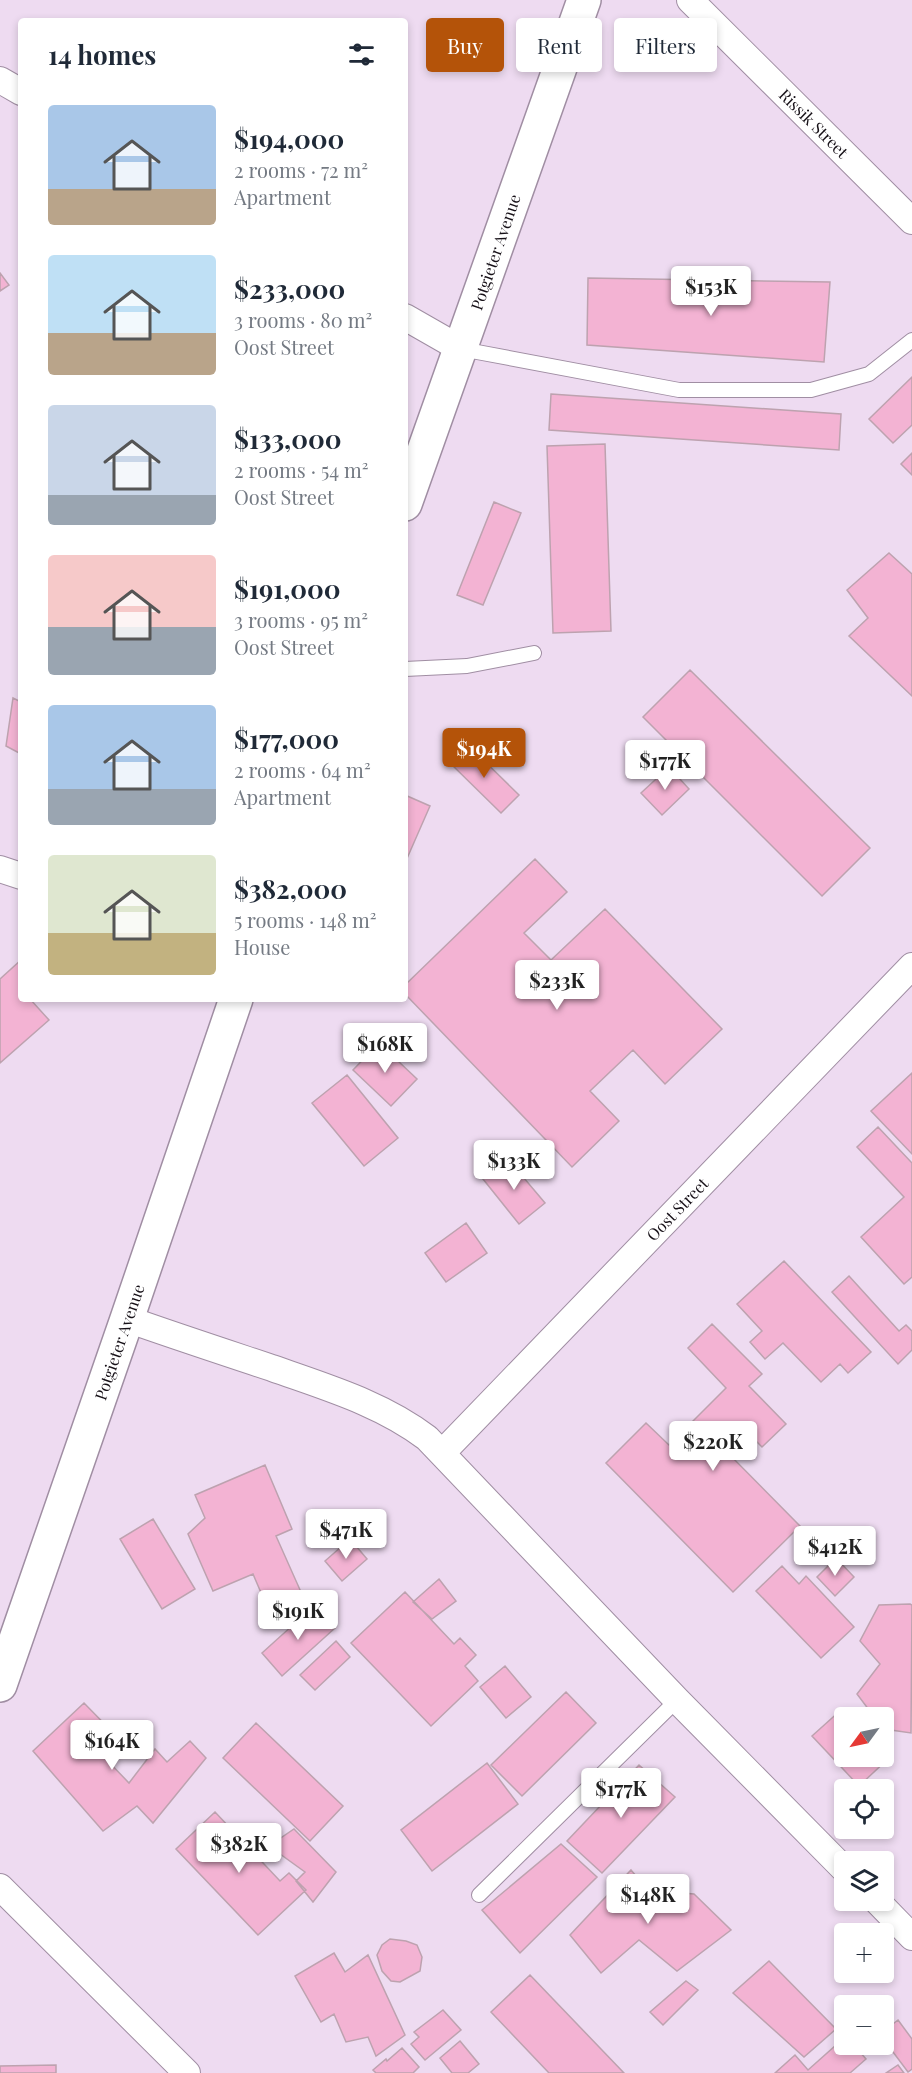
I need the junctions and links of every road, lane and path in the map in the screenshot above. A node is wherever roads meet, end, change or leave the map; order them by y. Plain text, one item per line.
1 (584, 0) edge
2 (690, 0) edge
3 (0, 80) edge
4 (18, 90) edge
5 (912, 221) edge
6 (408, 319) edge
7 (912, 340) edge
8 (461, 349) junction
9 (408, 495) edge
10 (534, 653) dead end
11 (408, 669) edge
12 (0, 869) edge
13 (18, 875) edge
14 (912, 966) edge
15 (235, 1002) edge
16 (127, 1319) junction
17 (442, 1453) junction
18 (0, 1684) edge
19 (677, 1700) junction
20 (834, 1859) edge
21 (0, 1887) edge
22 (479, 1895) dead end
23 (887, 1911) edge
24 (912, 1937) edge
25 (187, 2073) edge

1 - 8 street, Potgieter Avenue
2 - 5 street, Rissik Street
3 - 4 street
6 - 8 street
7 - 8 lane
8 - 9 street, Potgieter Avenue
10 - 11 lane
12 - 13 street
14 - 17 street, Oost Street
15 - 16 street, Potgieter Avenue
16 - 17 street
16 - 18 street, Potgieter Avenue
17 - 19 street
19 - 20 street
19 - 22 lane
21 - 25 street
23 - 24 street

